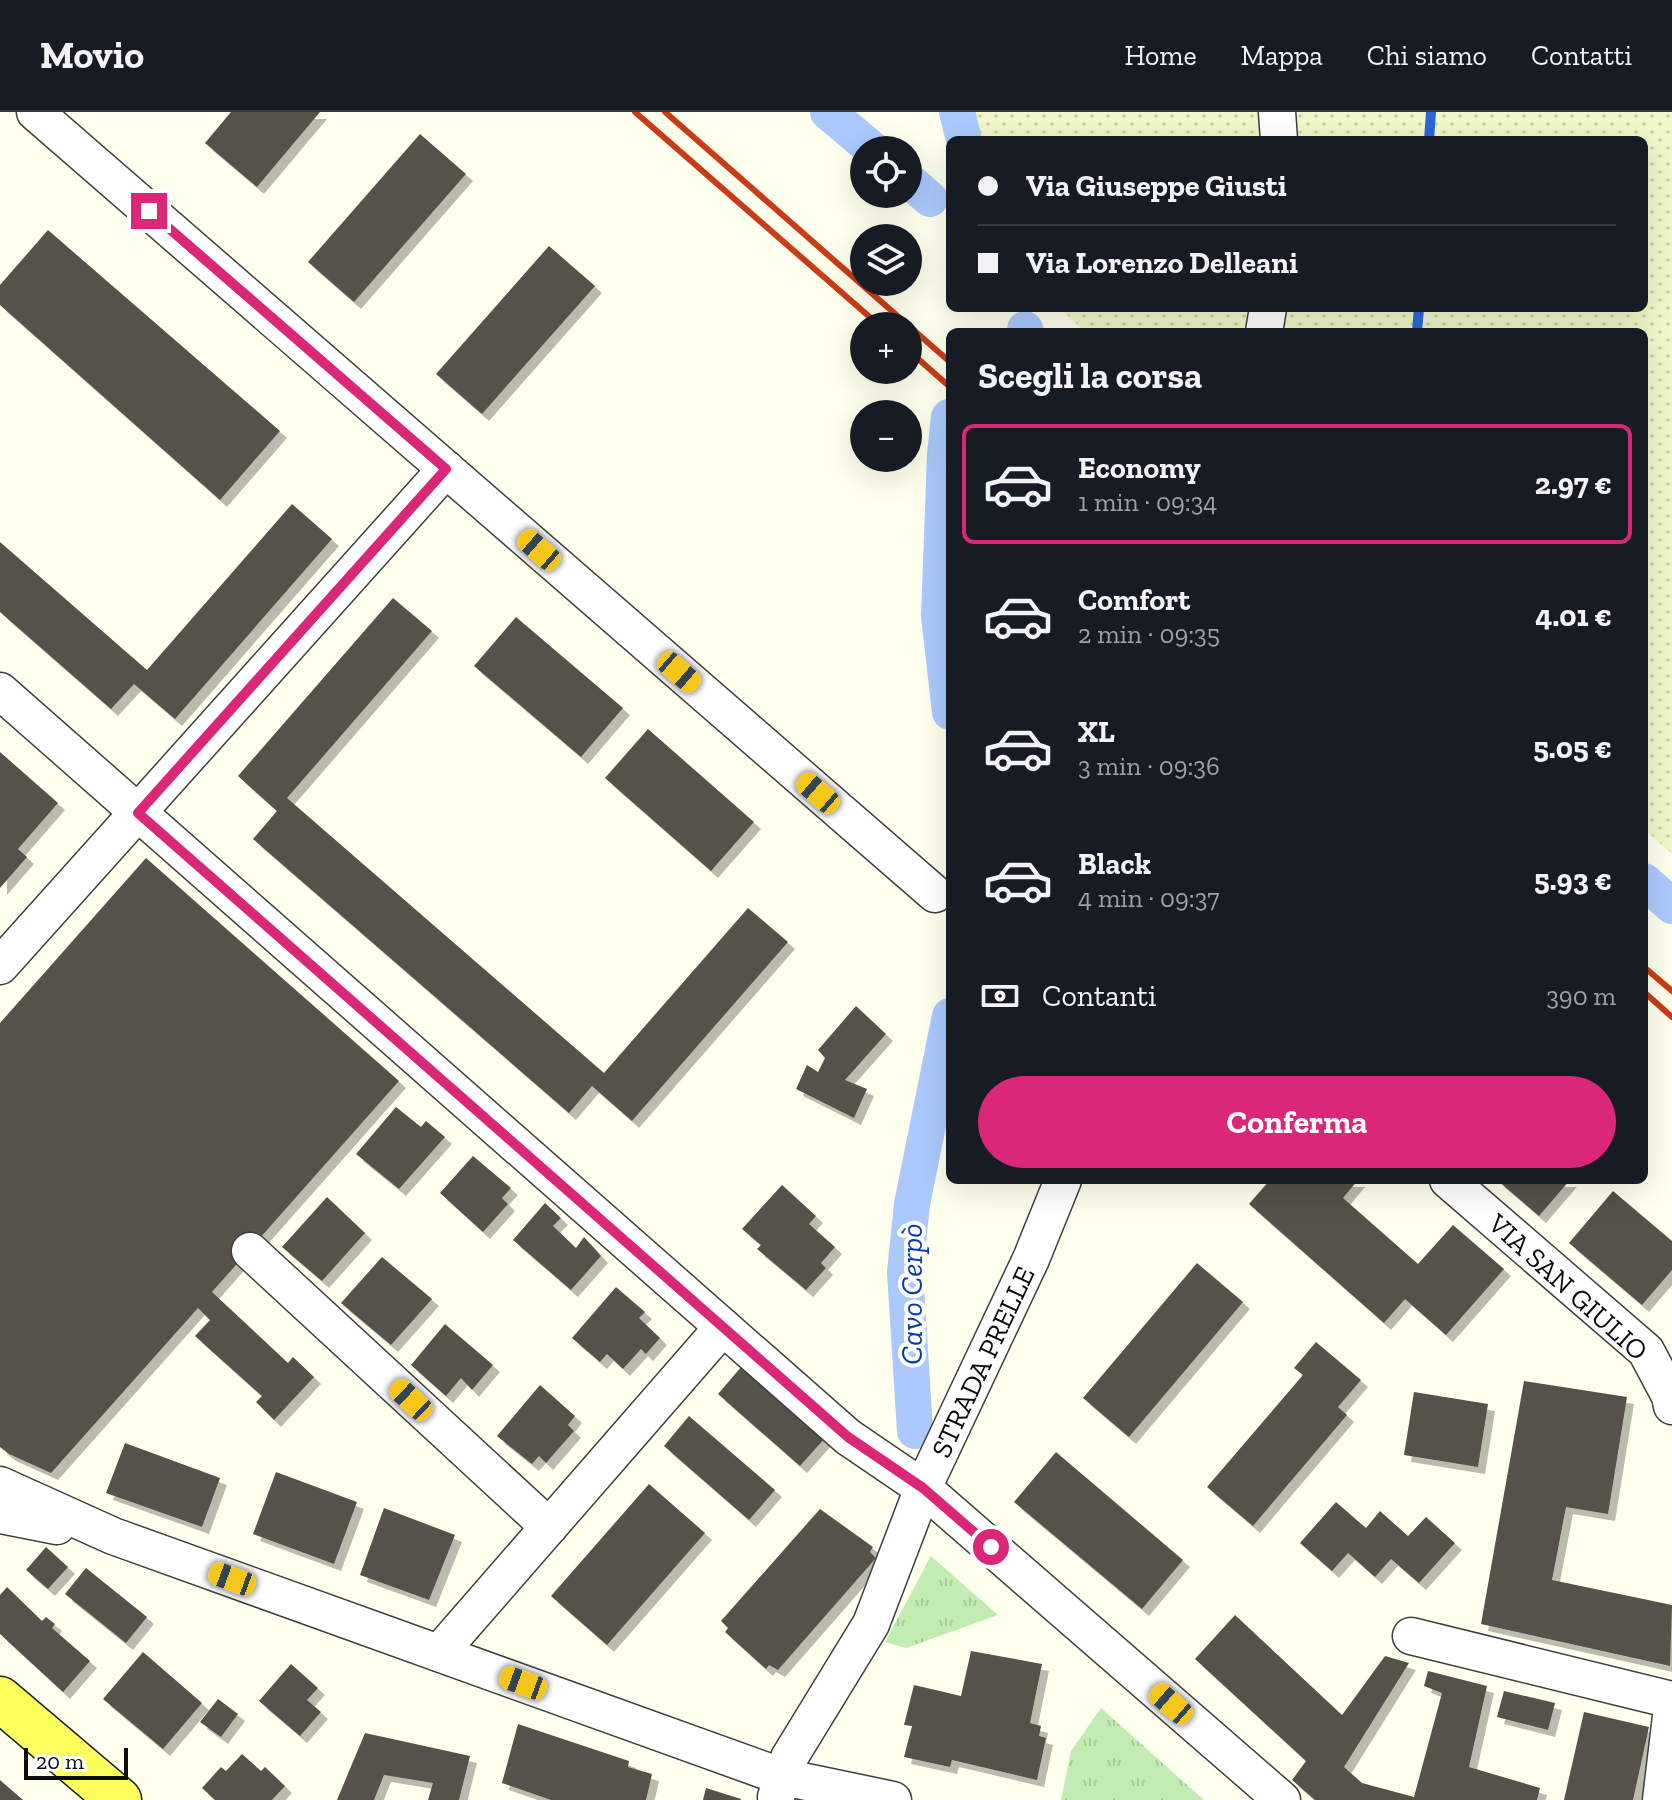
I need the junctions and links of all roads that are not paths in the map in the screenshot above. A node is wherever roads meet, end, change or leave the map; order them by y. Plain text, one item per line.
1 (35, 112) edge
2 (1277, 112) edge
3 (1279, 136) edge
4 (446, 469) junction
5 (0, 691) edge
6 (138, 813) junction
7 (935, 894) dead end
8 (0, 966) edge
9 (1061, 1184) edge
10 (1453, 1184) edge
11 (250, 1251) dead end
12 (723, 1327) junction
13 (1672, 1406) edge
14 (0, 1485) edge
15 (923, 1488) junction
16 (7, 1519) edge
17 (549, 1527) junction
18 (113, 1536) junction
19 (1411, 1636) dead end
20 (439, 1653) junction
21 (0, 1699) edge
22 (1672, 1700) edge
23 (1672, 1708) edge
24 (779, 1788) edge
25 (119, 1800) edge
26 (893, 1800) edge
27 (1282, 1800) edge
28 (1661, 1800) edge

1 - 4 street
2 - 3 street
4 - 6 street
4 - 7 street
5 - 6 street
6 - 8 street
6 - 12 street
9 - 15 street, STRADA PRELLE
10 - 13 street, VIA SAN GIULIO
11 - 17 street
12 - 15 street
12 - 17 street
14 - 18 street
15 - 24 street, STRADA PRELLE
15 - 27 street
16 - 18 street
17 - 20 street
18 - 20 street
19 - 22 street
20 - 24 street
21 - 25 main road
23 - 28 street
24 - 26 street

